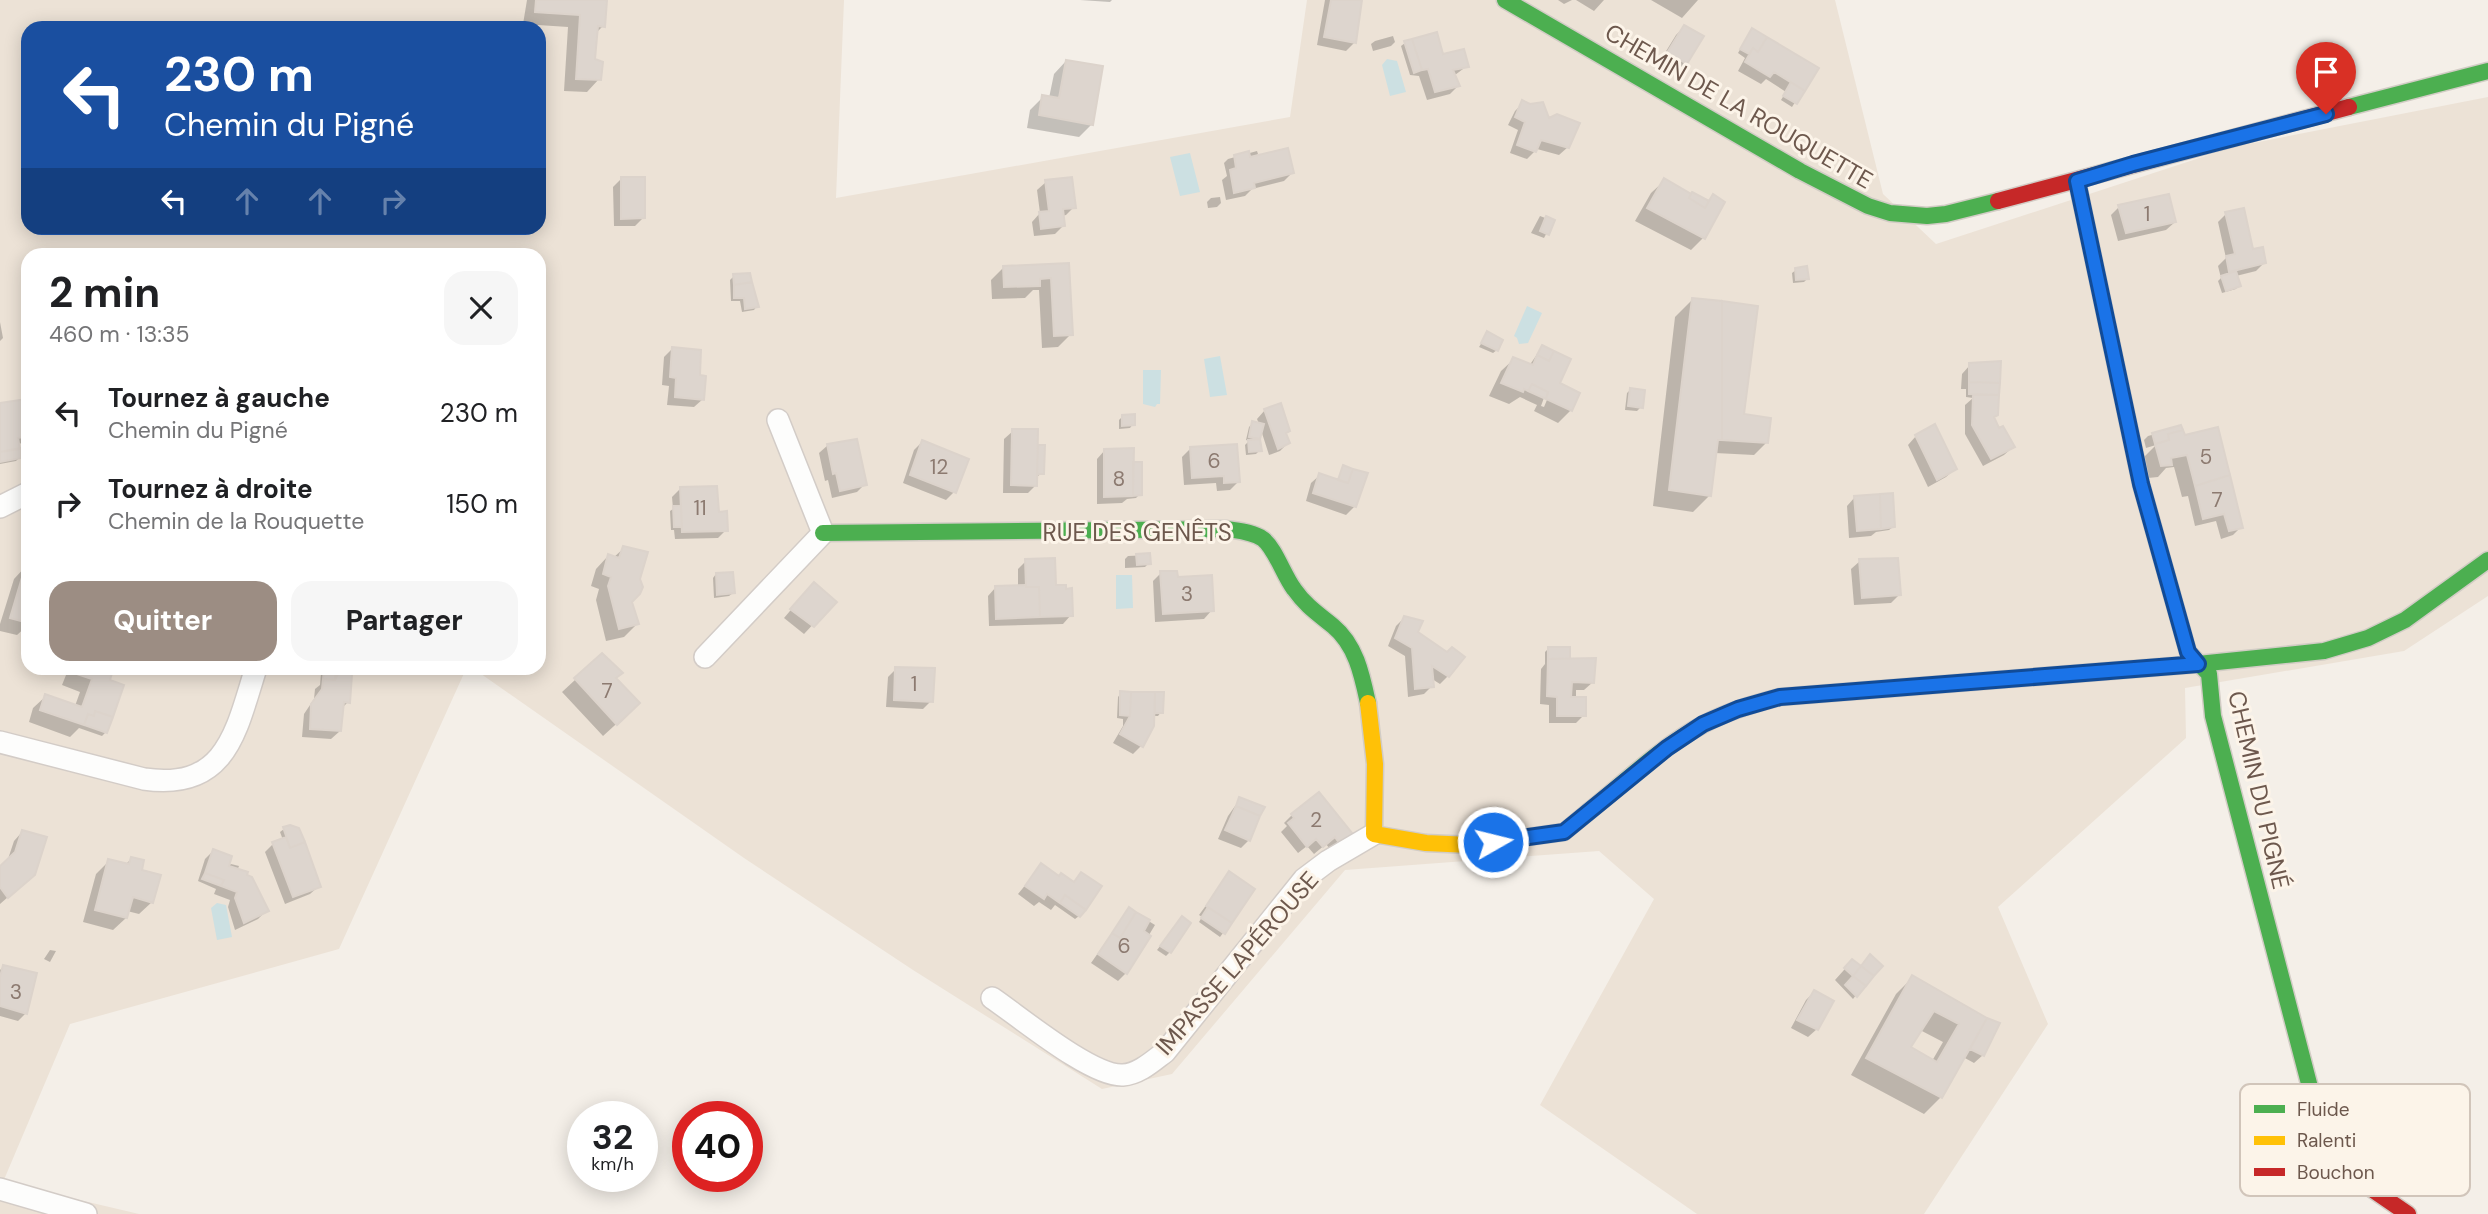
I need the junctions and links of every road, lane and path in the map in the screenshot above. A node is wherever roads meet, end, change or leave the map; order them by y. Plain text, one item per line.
1 (1505, 0) edge
2 (2488, 71) edge
3 (2077, 181) junction
4 (778, 420) dead end
5 (21, 496) edge
6 (0, 507) edge
7 (823, 533) junction
8 (2488, 560) edge
9 (705, 657) dead end
10 (2198, 664) junction
11 (254, 675) edge
12 (0, 742) edge
13 (1374, 834) junction
14 (992, 998) dead end
15 (2309, 1084) edge
16 (0, 1189) edge
17 (2382, 1196) edge
18 (86, 1214) edge
19 (2408, 1214) edge

1 - 3 street, CHEMIN DE LA ROUQUETTE
2 - 3 street, CHEMIN DE LA ROUQUETTE
3 - 10 street, CHEMIN DU PIGNÉ
4 - 7 street
5 - 6 street
7 - 9 street
7 - 13 street, RUE DES GENÊTS
8 - 10 street
10 - 13 street
10 - 15 street, CHEMIN DU PIGNÉ
11 - 12 street
13 - 14 street, IMPASSE LAPÉROUSE
16 - 18 street
17 - 19 street, CHEMIN DU PIGNÉ

